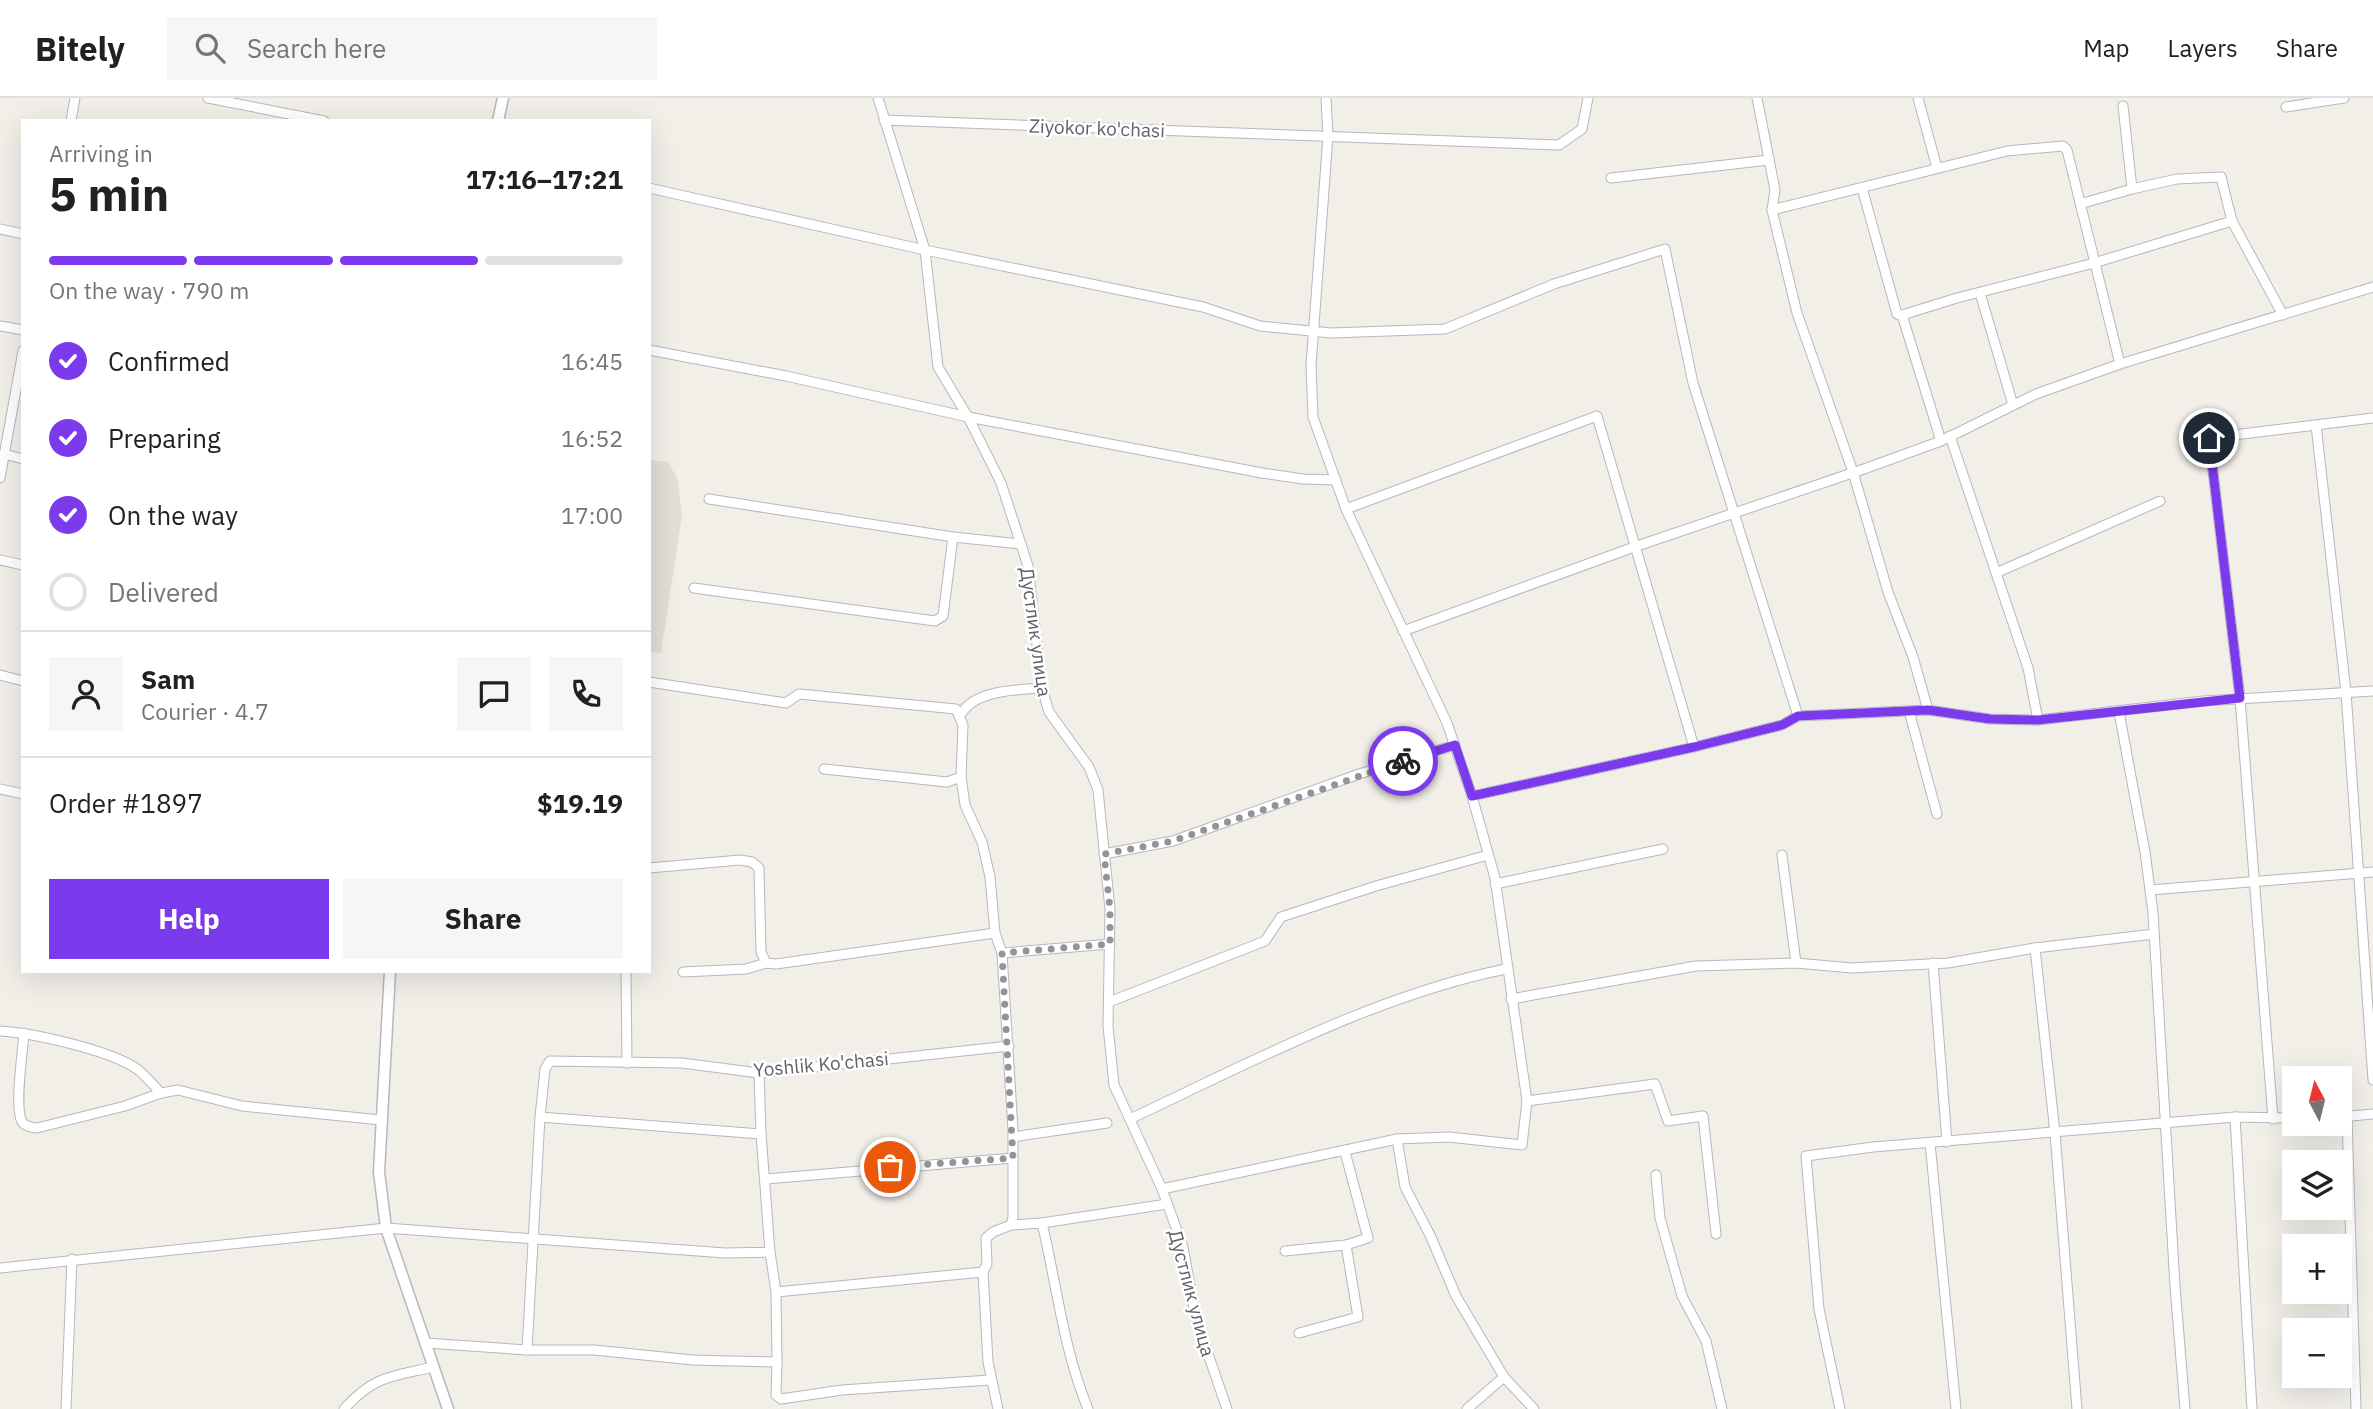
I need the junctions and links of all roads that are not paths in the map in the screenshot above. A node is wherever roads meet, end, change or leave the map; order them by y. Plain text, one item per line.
1 (75, 98) edge
2 (208, 98) edge
3 (503, 98) edge
4 (878, 98) edge
5 (1325, 98) edge
6 (1588, 98) edge
7 (1757, 98) edge
8 (1918, 98) edge
9 (2344, 98) edge
10 (2123, 106) dead end
11 (2286, 107) dead end
12 (71, 119) edge
13 (314, 119) edge
14 (498, 119) edge
15 (884, 120) junction
16 (1328, 136) junction
17 (1769, 159) junction
18 (1937, 168) junction
19 (1611, 178) dead end
20 (651, 188) edge
21 (1862, 188) junction
22 (2132, 189) junction
23 (2080, 204) junction
24 (1772, 210) junction
25 (2232, 221) junction
26 (0, 229) edge
27 (21, 234) edge
28 (925, 250) junction
29 (2094, 263) junction
30 (2373, 287) edge
31 (1980, 292) junction
32 (2283, 315) junction
33 (1902, 316) junction
34 (0, 326) edge
35 (21, 330) edge
36 (1315, 331) junction
37 (651, 349) edge
38 (21, 360) edge
39 (2120, 364) junction
40 (2013, 405) junction
41 (968, 417) junction
42 (2373, 418) edge
43 (2316, 425) junction
44 (4, 432) edge
45 (1950, 436) junction
46 (1941, 441) junction
47 (4, 454) junction
48 (21, 458) edge
49 (1853, 472) junction
50 (0, 478) edge
51 (1336, 480) junction
52 (709, 499) dead end
53 (2160, 501) dead end
54 (1346, 509) junction
55 (1735, 513) junction
56 (953, 537) junction
57 (1021, 544) junction
58 (1637, 546) junction
59 (0, 560) edge
60 (21, 565) edge
61 (1996, 573) junction
62 (694, 588) dead end
63 (1403, 631) junction
64 (0, 675) edge
65 (21, 680) edge
66 (651, 682) edge
67 (1042, 688) junction
68 (2373, 691) edge
69 (2346, 692) junction
70 (2240, 698) junction
71 (1928, 710) junction
72 (1909, 711) junction
73 (2119, 712) junction
74 (961, 714) junction
75 (1798, 716) junction
76 (2038, 720) junction
77 (1455, 745) junction
78 (1694, 747) junction
79 (824, 769) dead end
80 (961, 777) junction
81 (0, 789) edge
82 (21, 794) edge
83 (1472, 796) junction
84 (1937, 814) dead end
85 (1663, 849) dead end
86 (1104, 854) junction
87 (1488, 855) junction
88 (1782, 855) dead end
89 (651, 868) edge
90 (2373, 872) edge
91 (2359, 873) junction
92 (2253, 883) junction
93 (1496, 884) junction
94 (2150, 890) junction
95 (995, 933) junction
96 (2154, 934) junction
97 (1110, 944) junction
98 (2035, 948) junction
99 (1002, 953) junction
100 (766, 963) junction
101 (1796, 963) junction
102 (1933, 963) junction
103 (1506, 969) junction
104 (683, 972) dead end
105 (390, 973) edge
106 (626, 973) edge
107 (1511, 999) junction
108 (1109, 1002) junction
109 (0, 1031) edge
110 (24, 1032) junction
111 (1009, 1046) junction
112 (627, 1063) junction
113 (759, 1073) junction
114 (2373, 1080) edge
115 (161, 1093) junction
116 (1527, 1101) junction
117 (2373, 1114) edge
118 (2352, 1116) edge
119 (540, 1117) junction
120 (2235, 1117) junction
121 (1129, 1119) junction
122 (2273, 1119) junction
123 (2282, 1119) edge
124 (381, 1120) junction
125 (1107, 1123) dead end
126 (2166, 1124) junction
127 (2054, 1133) junction
128 (761, 1134) junction
129 (2345, 1136) edge
130 (1013, 1137) junction
131 (1397, 1139) junction
132 (1947, 1142) junction
133 (1930, 1143) junction
134 (1345, 1152) junction
135 (1013, 1158) junction
136 (1656, 1175) dead end
137 (766, 1179) junction
138 (1162, 1188) junction
139 (1167, 1204) junction
140 (1042, 1223) junction
141 (1011, 1225) junction
142 (386, 1228) junction
143 (1716, 1234) dead end
144 (531, 1240) junction
145 (1346, 1244) junction
146 (1285, 1251) dead end
147 (770, 1252) junction
148 (72, 1259) junction
149 (0, 1268) edge
150 (983, 1272) junction
151 (776, 1292) junction
152 (1299, 1333) dead end
153 (426, 1343) junction
154 (527, 1350) junction
155 (777, 1362) junction
156 (433, 1367) junction
157 (1504, 1377) junction
158 (990, 1380) junction
159 (354, 1399) junction
160 (780, 1404) edge
161 (66, 1409) edge
162 (344, 1409) edge
163 (356, 1409) edge
164 (448, 1409) edge
165 (998, 1409) edge
166 (1088, 1409) edge
167 (1227, 1409) edge
168 (1467, 1409) edge
169 (1534, 1409) edge
170 (1722, 1409) edge
171 (1840, 1409) edge
172 (1956, 1409) edge
173 (2077, 1409) edge
174 (2185, 1409) edge
175 (2252, 1409) edge
176 (2356, 1409) edge

1 - 12 street
2 - 13 street
3 - 14 street
4 - 15 street, Дустлик улица
5 - 16 street
6 - 16 street, Ziyokor ko'chasi
7 - 17 street
8 - 18 street
9 - 11 street
10 - 22 street
15 - 16 street, Ziyokor ko'chasi
15 - 28 street, Дустлик улица
16 - 36 street
17 - 19 street
17 - 24 street
18 - 21 street
18 - 23 street
20 - 28 street
21 - 24 street
21 - 33 street
22 - 23 street
22 - 25 street
23 - 29 street
24 - 49 street
25 - 29 street
25 - 32 street
26 - 27 street
28 - 36 street
28 - 41 street, Дустлик улица
29 - 31 street
29 - 39 street
30 - 32 street
31 - 33 street
31 - 40 street
32 - 39 street
33 - 46 street
34 - 35 street
36 - 51 street
36 - 55 street
37 - 41 street
38 - 44 street
39 - 40 street
40 - 45 street
41 - 51 street
41 - 57 street, Дустлик улица
42 - 43 street
43 - 69 street
43 - 70 street
44 - 47 street
45 - 46 street
45 - 61 street
46 - 49 street
47 - 48 street
47 - 50 street
49 - 55 street
49 - 71 street
51 - 54 street
52 - 56 street
53 - 61 street
54 - 58 street
54 - 63 street
55 - 58 street
55 - 75 street
56 - 57 street
56 - 62 street
57 - 67 street, Дустлик улица
58 - 63 street
58 - 78 street
59 - 60 street
61 - 76 street
63 - 77 street
64 - 65 street
66 - 74 street
67 - 74 street
67 - 86 street, Дустлик улица
68 - 69 street
69 - 70 street
69 - 91 street
70 - 73 street
70 - 92 street
71 - 72 street
71 - 76 street
72 - 75 street
72 - 84 street
73 - 76 street
73 - 94 street
74 - 80 street
75 - 78 street
77 - 83 street
77 - 86 street
78 - 83 street
79 - 80 street
80 - 95 street
81 - 82 street
83 - 87 street
85 - 93 street
86 - 97 street, Дустлик улица
87 - 93 street
87 - 108 street
88 - 101 street
89 - 100 street
90 - 91 street
91 - 92 street
91 - 114 street
92 - 94 street
92 - 122 street
93 - 103 street
94 - 96 street
95 - 99 street
95 - 100 street
96 - 98 street
96 - 126 street
97 - 99 street
97 - 108 street, Дустлик улица
98 - 102 street
98 - 127 street
99 - 111 street
100 - 104 street
101 - 102 street
101 - 107 street
102 - 132 street
103 - 107 street
103 - 121 street
105 - 124 street
106 - 112 street
107 - 116 street
108 - 121 street, Дустлик улица
109 - 110 street
110 - 115 street
110 - 115 street
111 - 113 street, Yoshlik Ko'chasi
111 - 130 street
112 - 113 street, Yoshlik Ko'chasi
112 - 119 street, Yoshlik Ko'chasi
113 - 128 street
115 - 124 street
116 - 131 street
116 - 143 street
117 - 118 street
119 - 128 street
119 - 144 street
120 - 122 street
120 - 126 street
120 - 175 street
121 - 138 street, Дустлик улица
122 - 123 street
124 - 142 street
125 - 130 street
126 - 127 street
126 - 174 street
127 - 132 street
127 - 173 street
128 - 137 street
129 - 176 street
130 - 135 street
131 - 134 street
131 - 157 street
132 - 133 street
133 - 171 street
133 - 172 street
134 - 138 street
134 - 145 street
135 - 137 street
135 - 141 street
136 - 170 street
137 - 147 street
138 - 139 street, Дустлик улица
139 - 140 street
139 - 167 street, Дустлик улица
140 - 141 street
140 - 166 street
141 - 150 street
142 - 144 street
142 - 148 street
142 - 153 street
144 - 147 street
144 - 154 street
145 - 146 street
145 - 152 street
147 - 151 street
148 - 149 street
148 - 161 street
150 - 151 street
150 - 158 street
151 - 155 street
153 - 154 street
153 - 156 street
154 - 155 street
155 - 160 street
156 - 159 street
156 - 164 street
157 - 168 street
157 - 169 street
158 - 160 street
158 - 165 street
159 - 162 street
159 - 163 street

